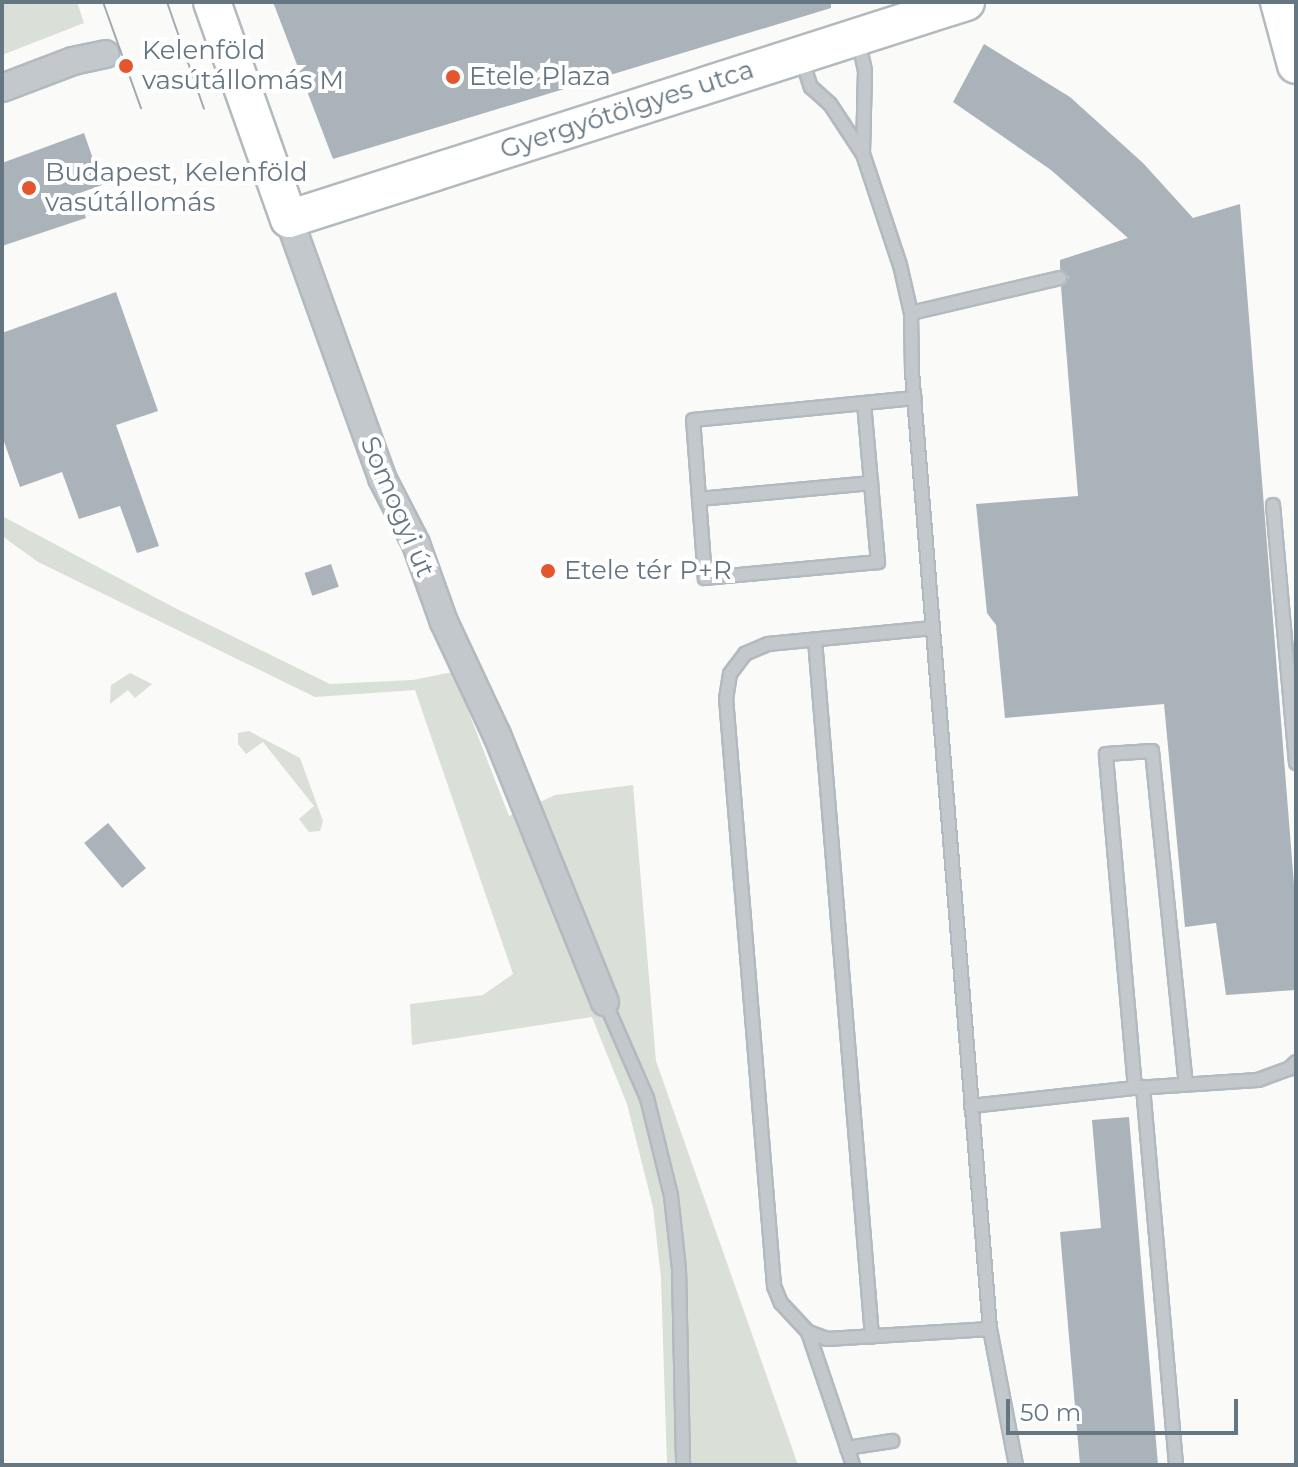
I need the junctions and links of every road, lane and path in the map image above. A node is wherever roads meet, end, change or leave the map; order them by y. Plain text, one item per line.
1 (212, 2) edge
2 (966, 2) edge
3 (1279, 2) edge
4 (858, 35) junction
5 (799, 53) junction
6 (105, 54) dead end
7 (1296, 65) edge
8 (2, 88) edge
9 (863, 154) junction
10 (289, 219) junction
11 (1060, 278) dead end
12 (911, 313) junction
13 (915, 398) junction
14 (864, 403) junction
15 (871, 483) junction
16 (699, 499) junction
17 (1273, 505) dead end
18 (933, 628) junction
19 (815, 640) junction
20 (1296, 763) edge
21 (605, 1002) joint
22 (1296, 1062) edge
23 (1186, 1084) junction
24 (1139, 1087) junction
25 (971, 1106) junction
26 (990, 1329) junction
27 (808, 1332) junction
28 (872, 1337) junction
29 (892, 1441) dead end
30 (847, 1448) junction
31 (683, 1465) edge
32 (853, 1465) edge
33 (1016, 1465) edge
34 (1176, 1465) edge

1 - 10 main road, Somogyi út
2 - 4 main road, Gyergyótölgyes utca
3 - 7 main road
4 - 5 main road, Gyergyótölgyes utca
4 - 9 lane
5 - 9 lane
5 - 10 main road, Gyergyótölgyes utca
6 - 8 street
9 - 12 lane
10 - 21 street, Somogyi út
11 - 12 lane
12 - 13 lane
13 - 14 lane
13 - 18 lane
14 - 15 lane
14 - 16 lane
15 - 16 lane
15 - 16 lane
17 - 20 lane
18 - 19 lane
18 - 25 lane
19 - 27 lane
19 - 28 lane
21 - 31 lane
22 - 23 lane
23 - 24 lane
23 - 24 lane
24 - 25 lane
24 - 34 lane
25 - 26 lane
26 - 28 lane
26 - 33 lane
27 - 28 lane
27 - 30 lane
29 - 30 lane
30 - 32 lane

